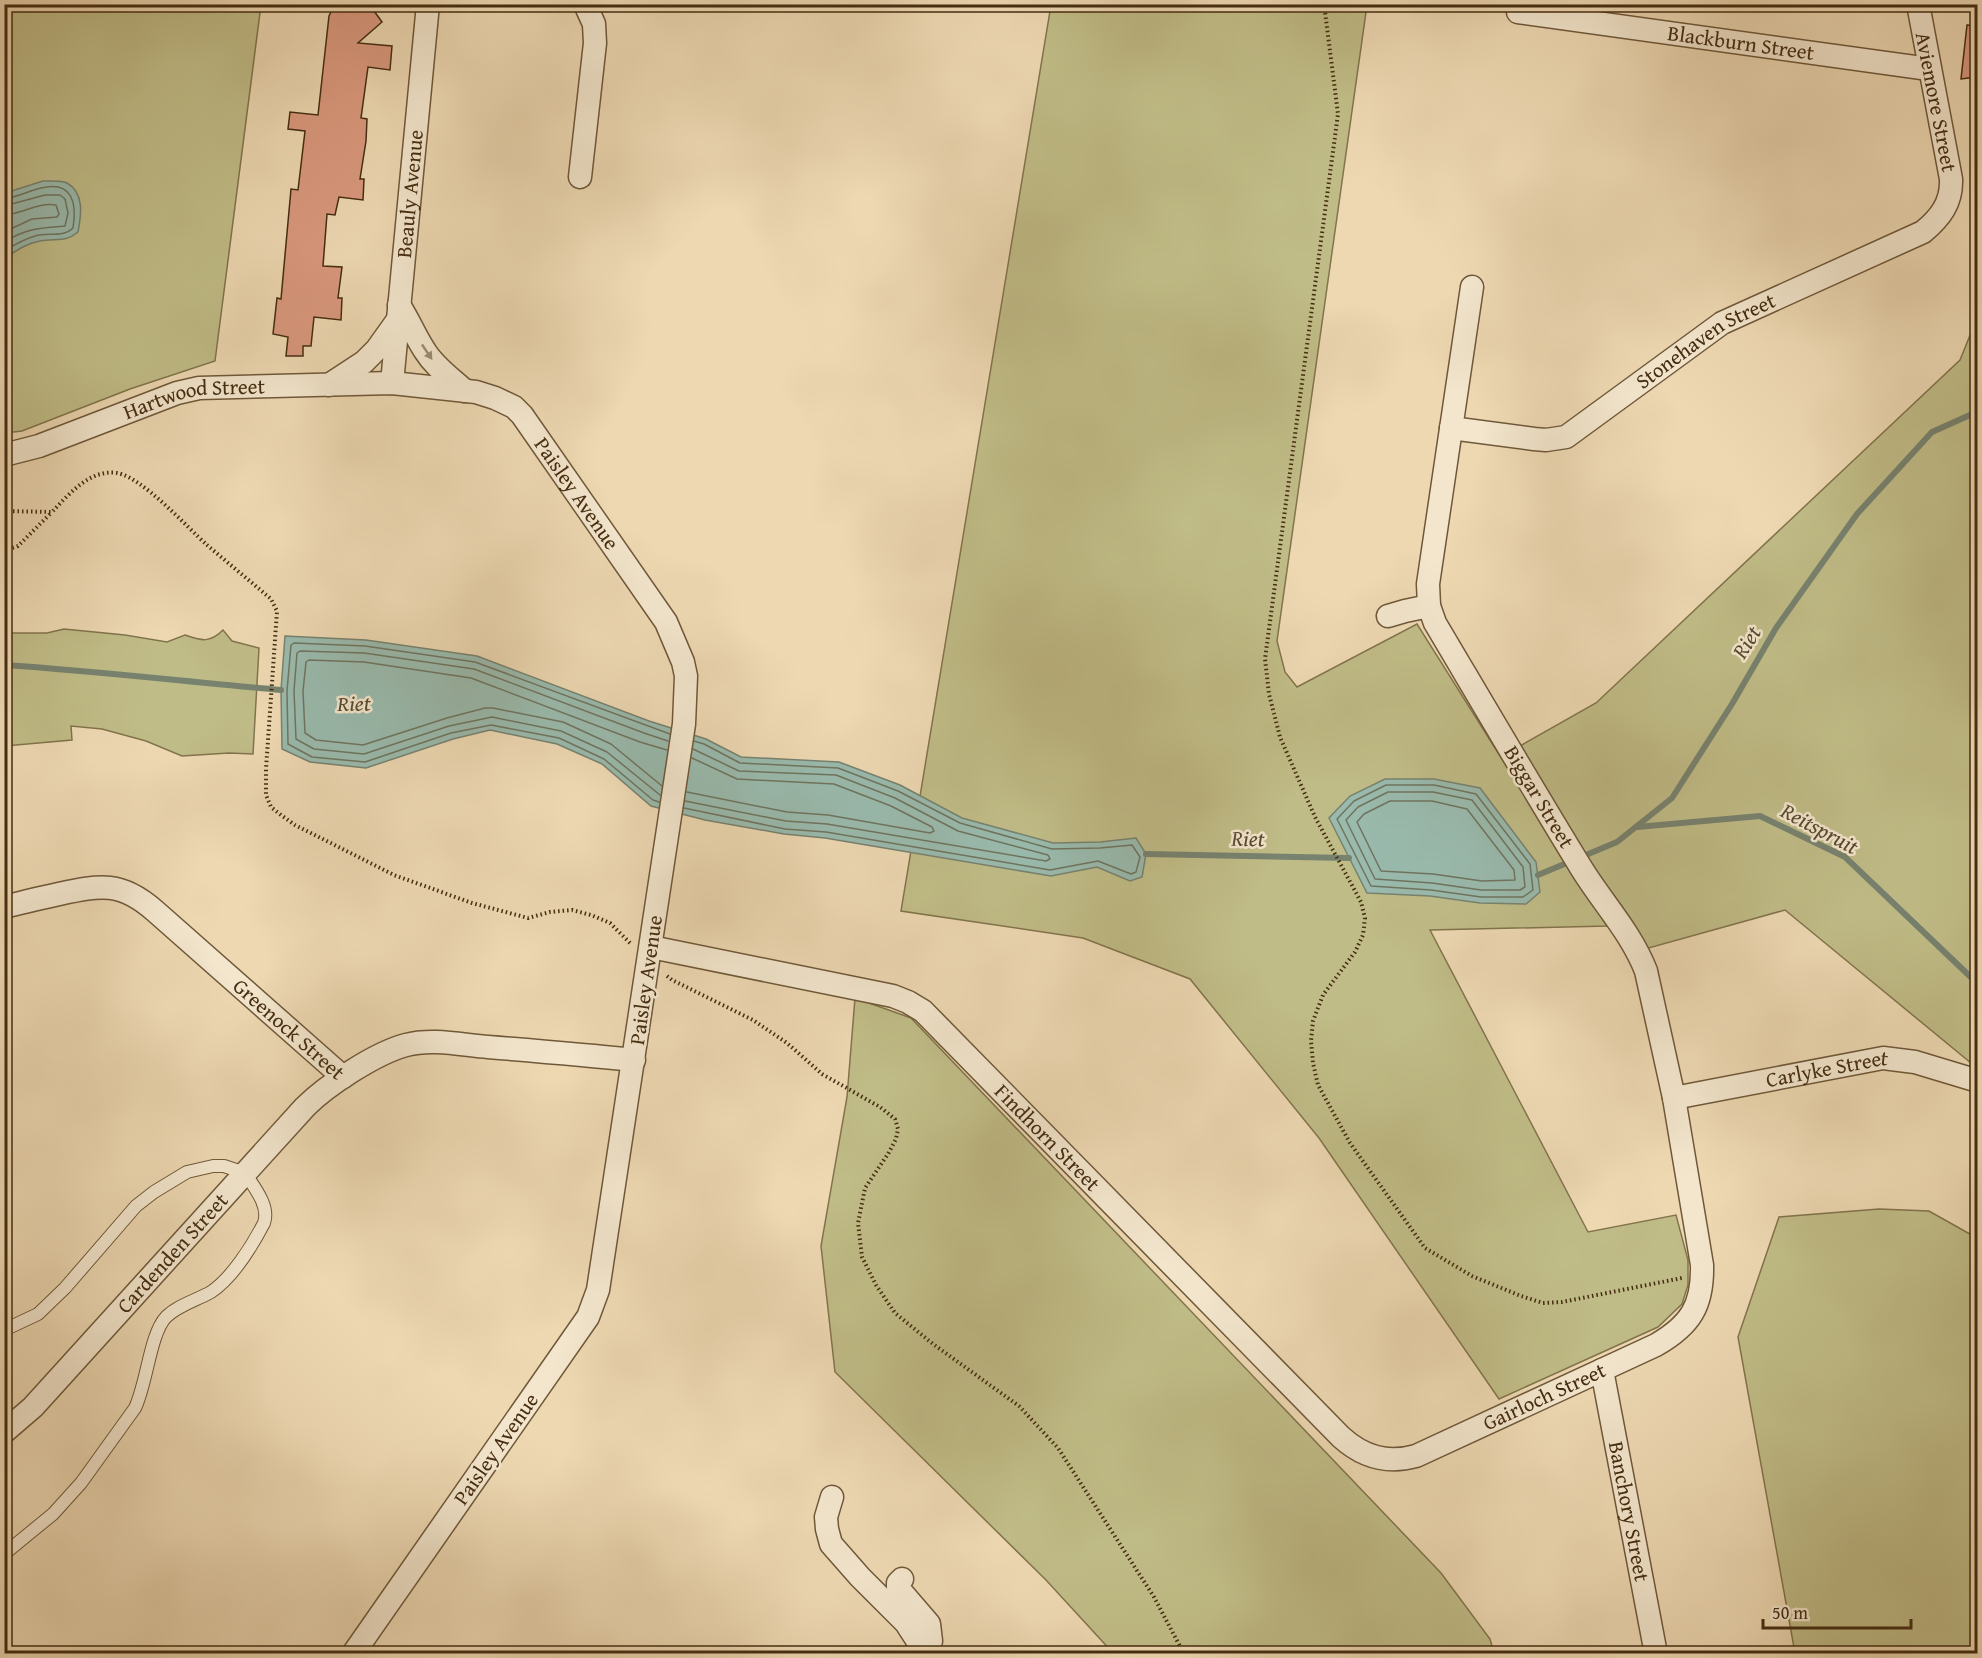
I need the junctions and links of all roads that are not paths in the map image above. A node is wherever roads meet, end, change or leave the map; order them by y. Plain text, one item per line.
1 (428, 4) edge
2 (585, 4) edge
3 (1918, 4) edge
4 (1518, 12) dead end
5 (1929, 69) junction
6 (580, 177) dead end
7 (1949, 199) joint
8 (1472, 287) dead end
9 (398, 313) junction
10 (392, 383) junction
11 (329, 385) junction
12 (465, 391) junction
13 (1451, 428) junction
14 (4, 455) edge
15 (1429, 606) junction
16 (1388, 616) dead end
17 (4, 907) edge
18 (651, 947) junction
19 (634, 1060) junction
20 (343, 1077) junction
21 (1977, 1081) edge
22 (1674, 1098) junction
23 (246, 1173) junction
24 (1698, 1304) joint
25 (4, 1330) edge
26 (1602, 1370) junction
27 (4, 1432) edge
28 (1374, 1457) joint
29 (832, 1497) dead end
30 (4, 1554) edge
31 (902, 1579) dead end
32 (353, 1653) edge
33 (925, 1653) edge
34 (1656, 1653) edge

1 - 9 street, Beauly Avenue
2 - 6 street
3 - 5 street, Aviemore Street
4 - 5 street, Blackburn Street
5 - 7 street, Aviemore Street
7 - 13 street, Stonehaven Street
8 - 13 street, Biggar Street
9 - 10 street, Beauly Avenue
9 - 11 street
9 -> 12 street
10 - 11 street, Hartwood Street
10 - 12 street, Paisley Avenue
11 - 14 street, Hartwood Street
12 - 18 street, Paisley Avenue
13 - 15 street, Biggar Street
15 - 16 street
15 - 22 street, Biggar Street
17 - 20 street, Greenock Street
18 - 19 street, Paisley Avenue
18 - 28 street, Findhorn Street
19 - 20 street, Greenock Street
19 - 32 street, Paisley Avenue
20 - 23 street, Cardenden Street
21 - 22 street, Carlyke Street
22 - 24 street, Biggar Street
23 - 25 lane
23 - 27 street, Cardenden Street
23 - 30 lane
24 - 26 street, Gairloch Street
26 - 28 street, Gairloch Street
26 - 34 street, Banchory Street
29 - 33 street
31 - 33 street

